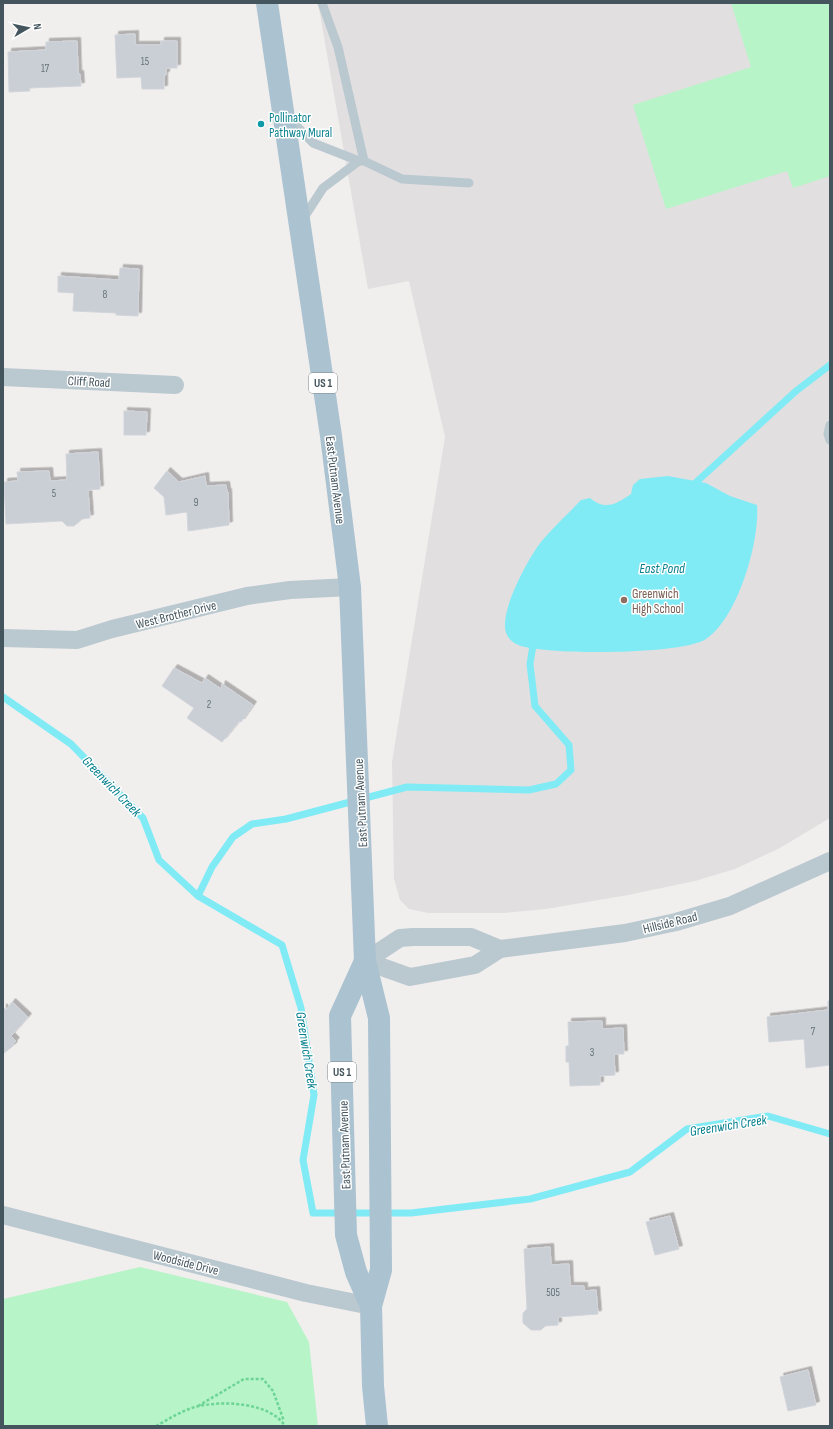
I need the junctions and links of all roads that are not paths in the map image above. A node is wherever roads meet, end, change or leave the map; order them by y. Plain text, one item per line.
1 (267, 3) edge
2 (322, 3) edge
3 (283, 112) junction
4 (362, 161) junction
5 (469, 183) dead end
6 (299, 224) junction
7 (3, 377) edge
8 (175, 385) dead end
9 (830, 425) edge
10 (830, 440) edge
11 (350, 587) junction
12 (3, 638) edge
13 (830, 861) edge
14 (500, 949) junction
15 (365, 960) junction
16 (3, 1215) edge
17 (371, 1306) junction
18 (377, 1426) edge

1 - 3 main road, East Putnam Avenue / US 1
2 - 4 lane
3 - 4 lane
3 - 6 main road, East Putnam Avenue / US 1
4 - 5 lane
4 - 6 lane
6 - 11 main road, East Putnam Avenue / US 1
7 - 8 street, Cliff Road
9 - 10 lane
11 - 12 street, West Brother Drive
11 - 15 main road, East Putnam Avenue / US 1
13 - 14 street, Hillside Road
14 - 15 street, Hillside Road
14 - 15 street, Hillside Road
15 - 17 main road, East Putnam Avenue / US 1
15 - 17 main road, East Putnam Avenue / US 1
16 - 17 street, Woodside Drive
17 - 18 main road, East Putnam Avenue / US 1

